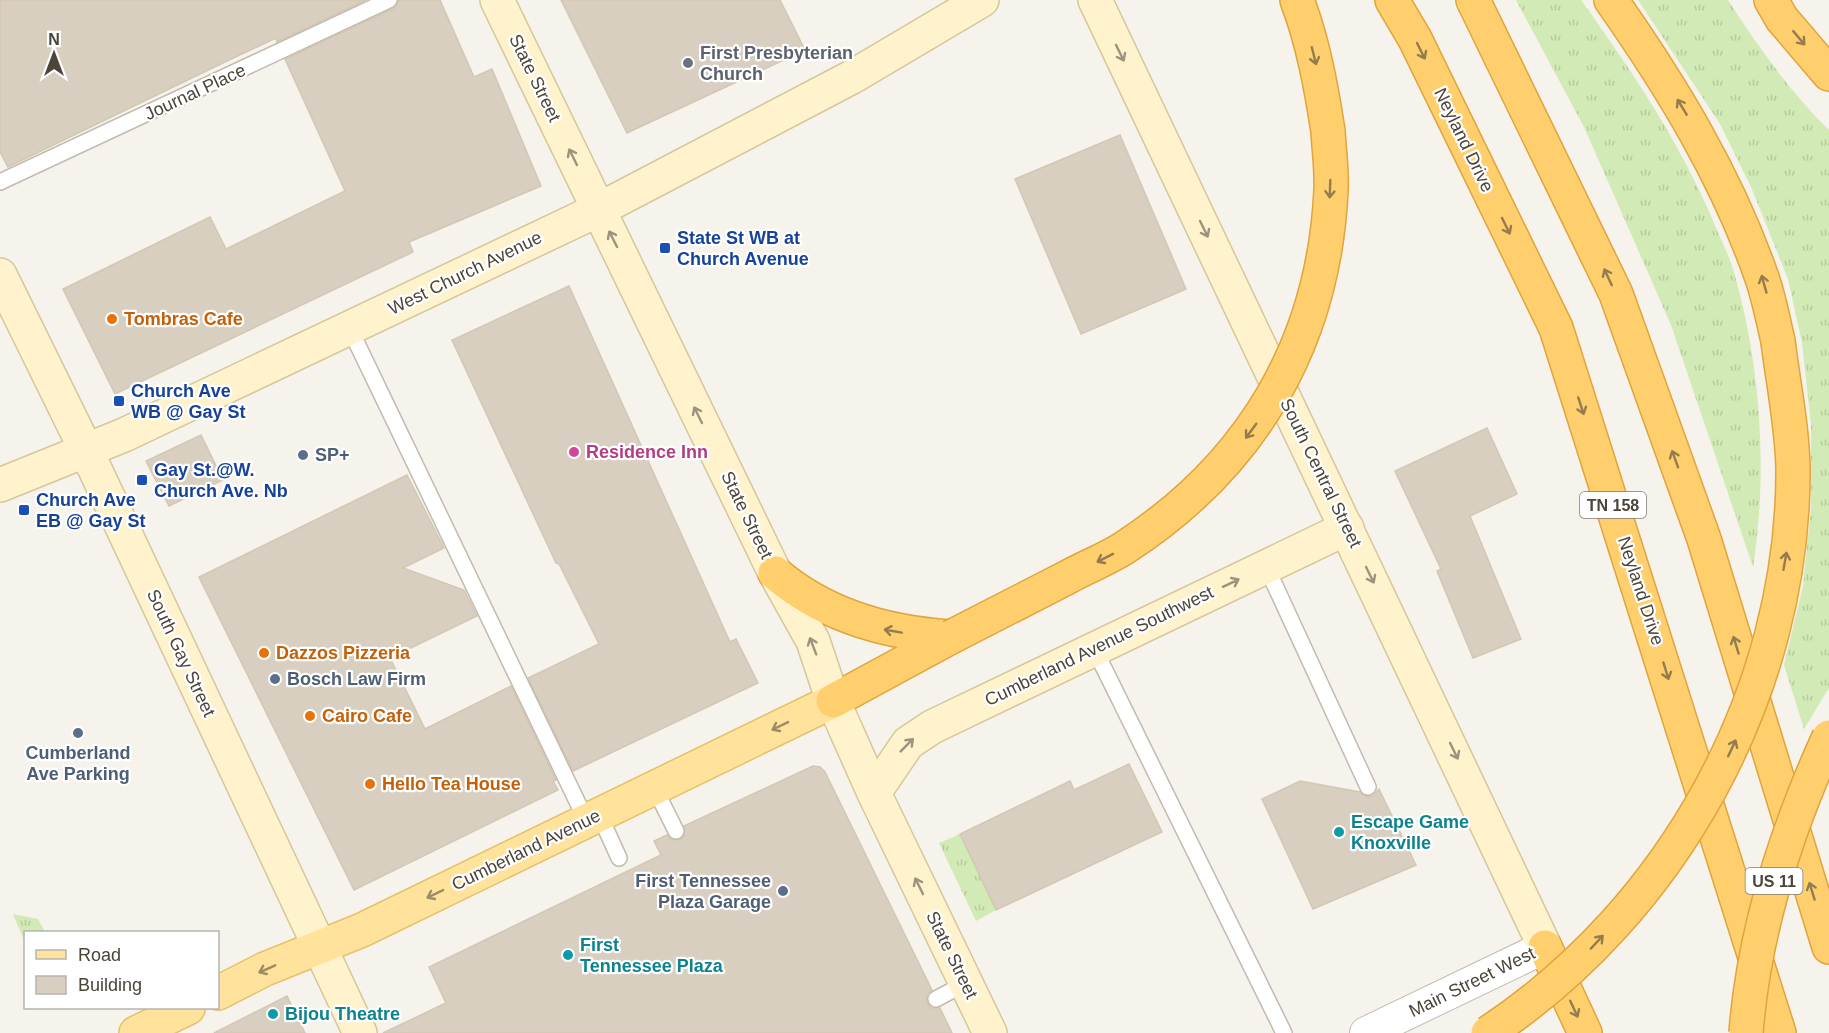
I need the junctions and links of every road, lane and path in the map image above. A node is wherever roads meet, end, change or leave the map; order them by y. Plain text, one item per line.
1 (389, 0) edge
2 (497, 0) edge
3 (982, 0) edge
4 (1095, 0) edge
5 (1297, 0) edge
6 (1392, 0) edge
7 (1473, 0) edge
8 (1611, 0) edge
9 (1771, 0) edge
10 (1829, 74) edge
11 (0, 182) edge
12 (598, 210) junction
13 (0, 275) edge
14 (350, 329) junction
15 (86, 448) junction
16 (0, 485) edge
17 (1347, 528) junction
18 (1266, 566) junction
19 (775, 573) junction
20 (951, 637) junction
21 (1094, 648) junction
22 (832, 701) junction
23 (1829, 737) edge
24 (654, 788) junction
25 (1368, 788) dead end
26 (874, 793) junction
27 (592, 817) junction
28 (676, 831) dead end
29 (619, 858) dead end
30 (1545, 946) junction
31 (1829, 947) edge
32 (318, 948) junction
33 (966, 983) junction
34 (219, 993) edge
35 (936, 999) dead end
36 (186, 1009) edge
37 (1374, 1031) edge
38 (136, 1033) edge
39 (360, 1033) edge
40 (990, 1033) edge
41 (1284, 1033) edge
42 (1488, 1033) edge
43 (1585, 1033) edge
44 (1746, 1033) edge
45 (1779, 1033) edge

1 - 11 lane, Journal Place
12 -> 2 street, State Street
3 - 12 street, West Church Avenue
4 -> 17 street, South Central Street
5 -> 20 highway, bridge
6 -> 45 highway, Neyland Drive / TN 158
31 -> 7 highway
42 -> 8 highway, bridge
9 -> 10 highway
12 - 14 street, West Church Avenue
19 -> 12 street, State Street
13 - 15 street, South Gay Street
14 - 15 street, West Church Avenue
14 - 27 lane
15 - 16 street, West Church Avenue
15 - 32 street, South Gay Street
17 - 18 street, Cumberland Avenue Southwest
17 -> 30 street, South Central Street
21 -> 18 street, Cumberland Avenue Southwest
18 - 25 lane
20 -> 19 highway
22 -> 19 street, State Street
20 - 22 highway
26 -> 21 street, Cumberland Avenue Southwest
21 - 41 lane
22 -> 24 main road, Cumberland Avenue
22 - 26 street, State Street
23 - 44 highway, US 11, bridge
24 - 27 main road, Cumberland Avenue
24 - 28 lane
33 -> 26 street, State Street
27 - 29 lane
27 -> 32 main road, Cumberland Avenue
30 - 37 street, Main Street West
30 -> 43 highway
32 -> 34 main road, Cumberland Avenue
32 - 39 street, South Gay Street
33 - 35 lane
33 - 40 street, State Street
36 - 38 main road

